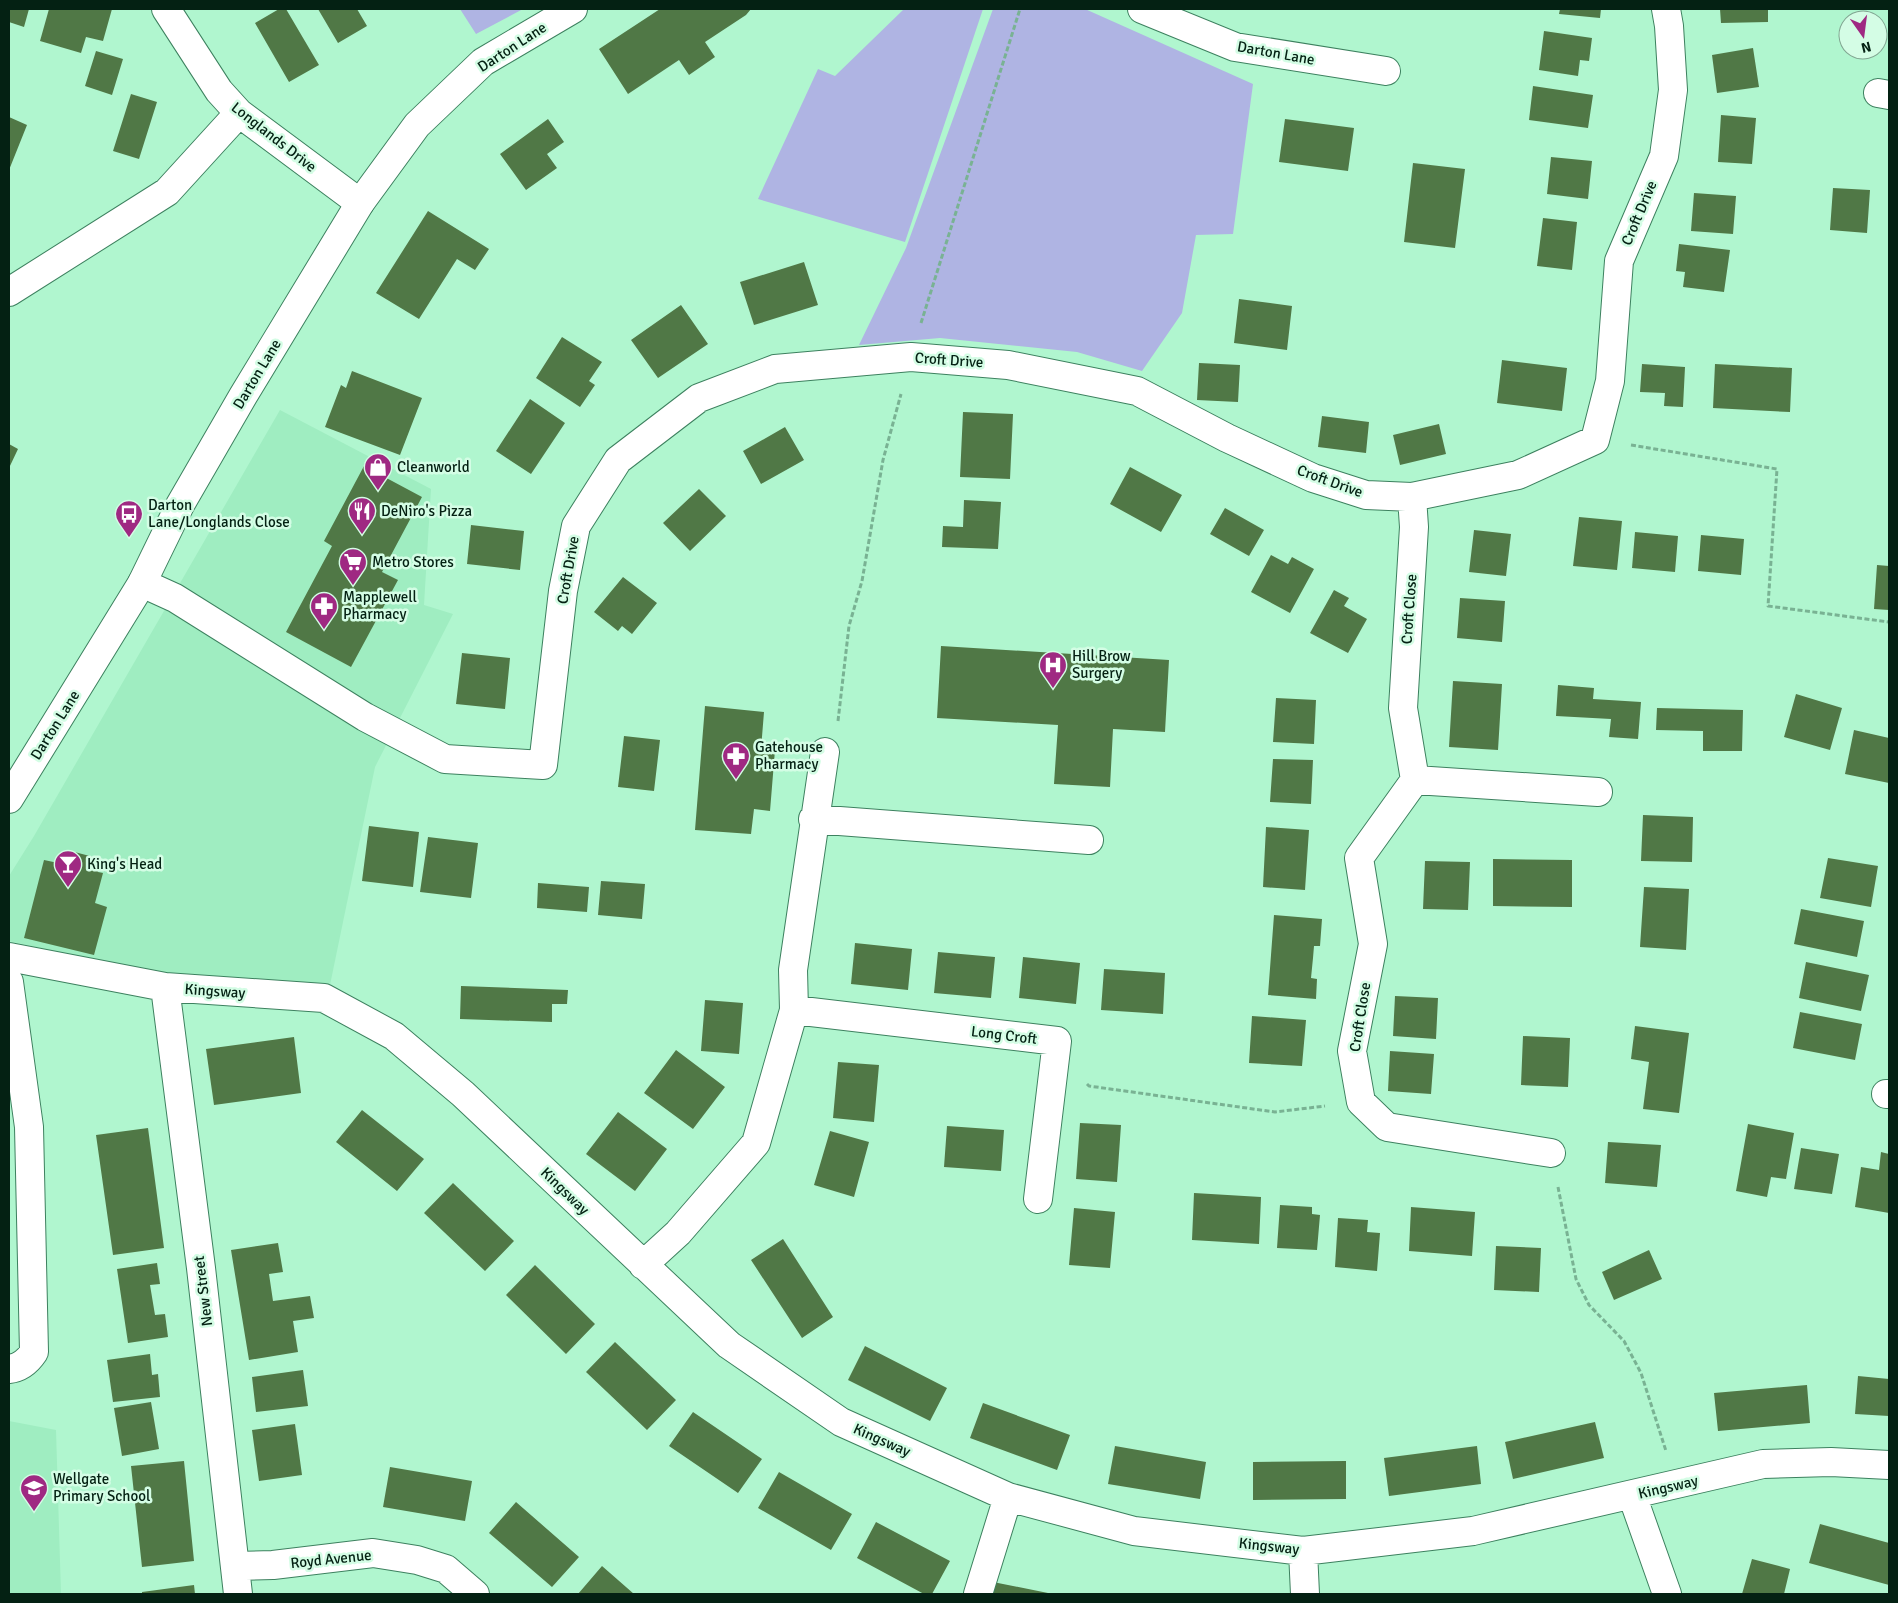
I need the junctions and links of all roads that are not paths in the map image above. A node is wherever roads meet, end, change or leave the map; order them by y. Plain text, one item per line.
1 (166, 9) edge
2 (573, 9) edge
3 (1142, 9) edge
4 (1666, 9) edge
5 (1386, 71) dead end
6 (239, 113) junction
7 (360, 203) junction
8 (9, 292) edge
9 (1412, 497) junction
10 (142, 583) junction
11 (824, 752) dead end
12 (1416, 780) junction
13 (1598, 792) dead end
14 (9, 800) edge
15 (814, 819) junction
16 (1089, 840) dead end
17 (9, 957) edge
18 (9, 982) edge
19 (165, 987) junction
20 (794, 1010) junction
21 (1551, 1153) road end
22 (1038, 1198) dead end
23 (643, 1265) junction
24 (9, 1369) edge
25 (1889, 1465) edge
26 (1632, 1495) junction
27 (1008, 1497) junction
28 (1303, 1550) junction
29 (235, 1566) junction
30 (238, 1594) edge
31 (475, 1594) edge
32 (978, 1594) edge
33 (1305, 1594) edge
34 (1667, 1594) edge

1 - 6 street, Longlands Drive
2 - 7 street, Darton Lane
3 - 5 street, Darton Lane
4 - 9 street, Croft Drive
6 - 7 street, Longlands Drive
6 - 8 street
7 - 10 street, Darton Lane
9 - 10 street, Croft Drive
9 - 12 street, Croft Close
10 - 14 street, Darton Lane
11 - 15 street
12 - 13 street
12 - 21 street, Croft Close
15 - 16 street
15 - 20 street
17 - 19 street, Kingsway
18 - 24 street
19 - 23 street, Kingsway
19 - 29 street, New Street
20 - 22 street, Long Croft
20 - 23 street
23 - 27 street, Kingsway
25 - 26 street, Kingsway
26 - 28 street, Kingsway
26 - 34 street
27 - 28 street, Kingsway
27 - 32 street
28 - 33 street
29 - 30 street, New Street
29 - 31 street, Royd Avenue

